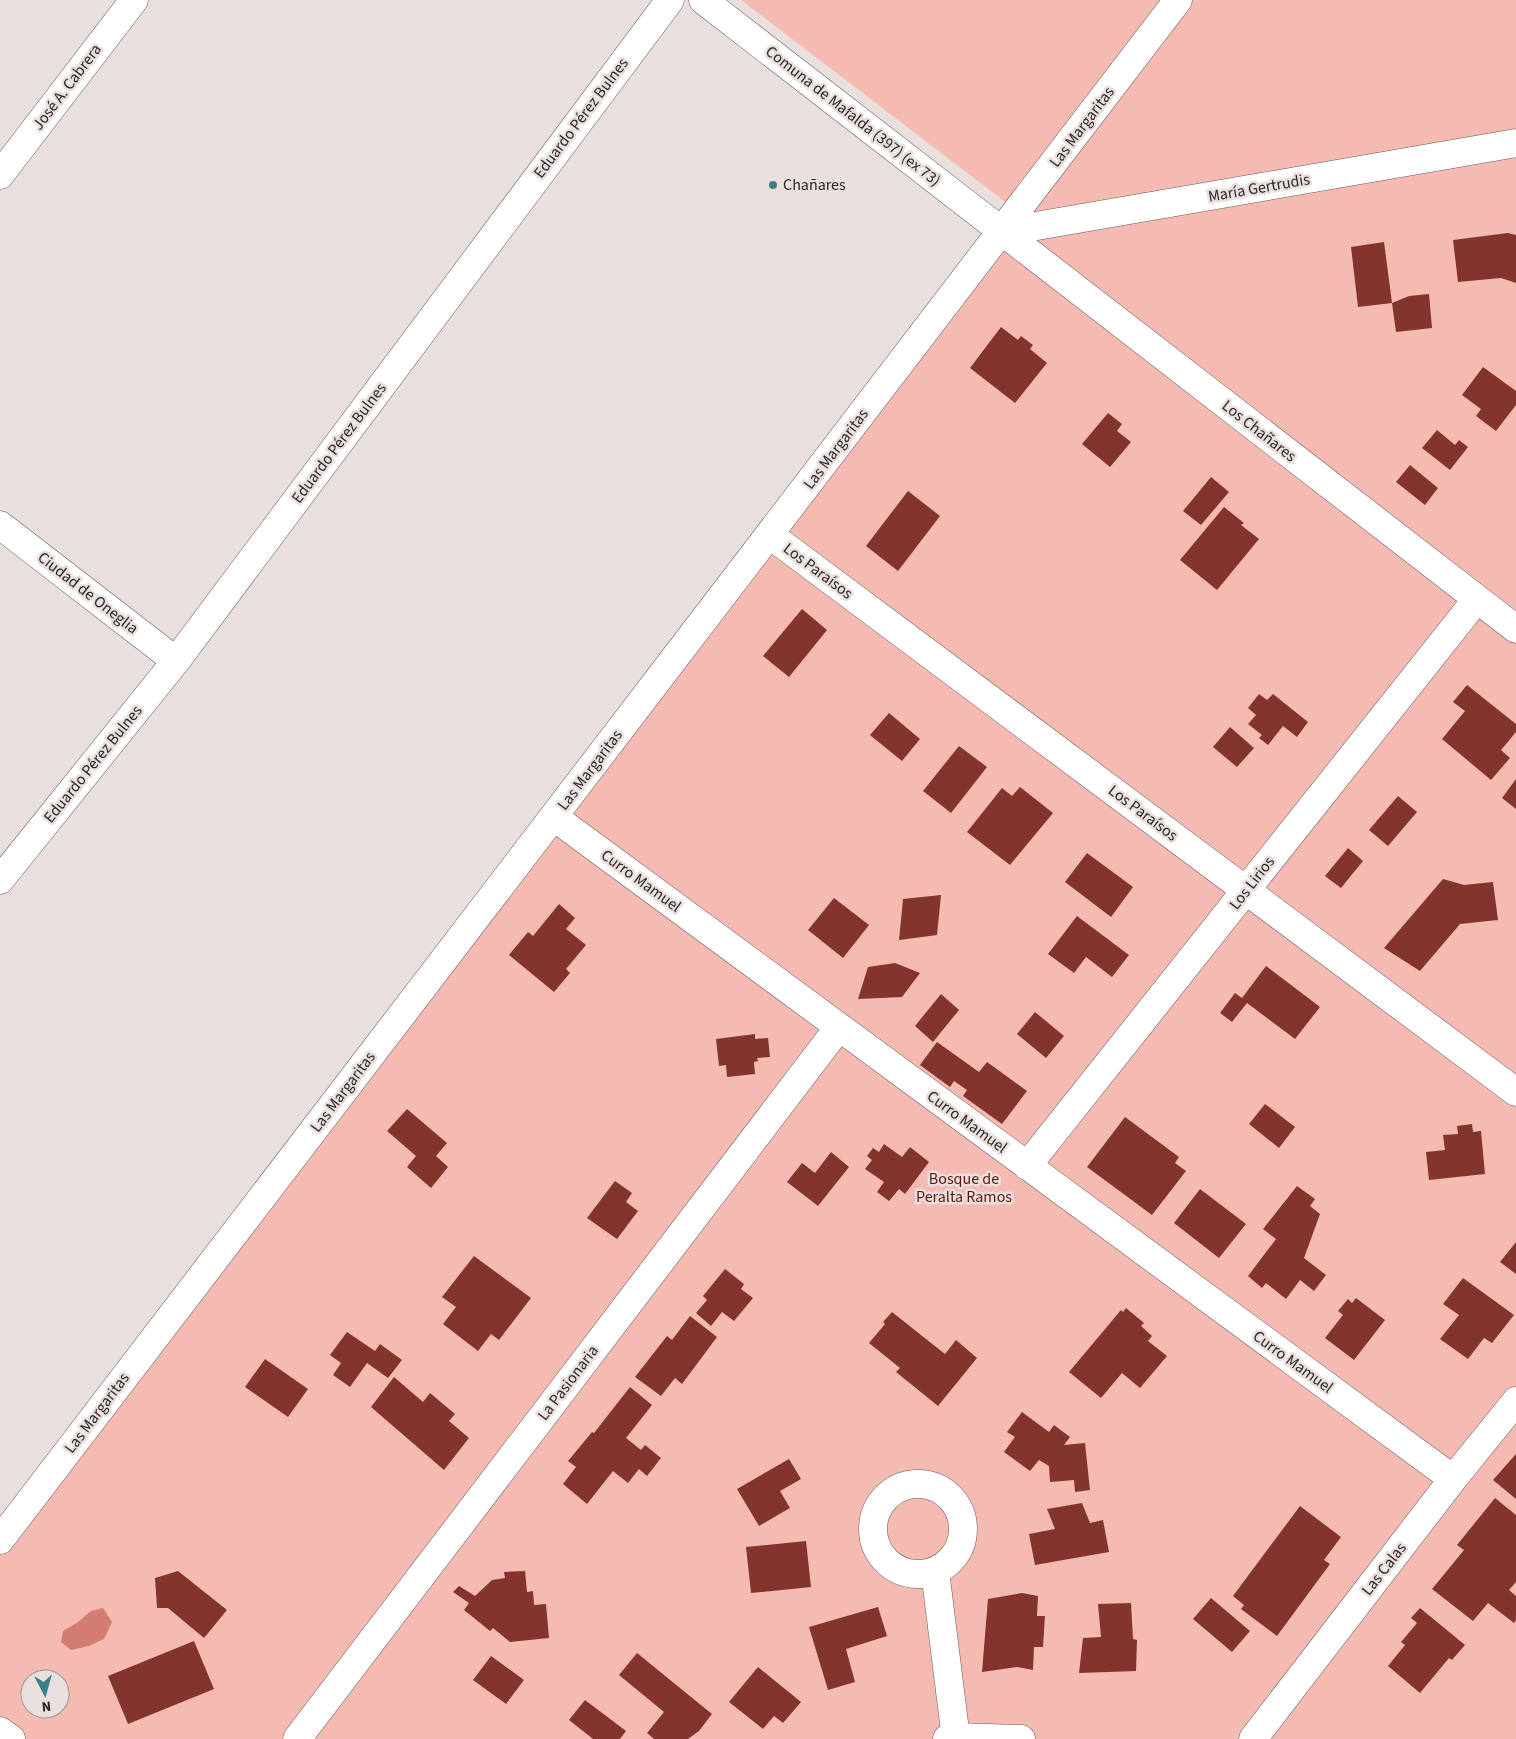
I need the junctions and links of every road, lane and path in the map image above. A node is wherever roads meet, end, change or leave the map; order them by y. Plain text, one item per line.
1 (134, 0) edge
2 (670, 0) edge
3 (703, 0) edge
4 (1178, 0) edge
5 (1516, 143) edge
6 (0, 175) edge
7 (1002, 232) junction
8 (0, 525) edge
9 (770, 535) junction
10 (1477, 599) junction
11 (1516, 629) edge
12 (176, 661) junction
13 (554, 817) junction
14 (0, 880) edge
15 (1247, 890) junction
16 (839, 1027) junction
17 (1516, 1092) edge
18 (1027, 1166) junction
19 (1516, 1401) edge
20 (1452, 1479) junction
21 (0, 1540) edge
22 (935, 1571) dead end
23 (0, 1731) edge
24 (953, 1738) edge
25 (10, 1739) edge
26 (297, 1739) edge
27 (1021, 1739) edge
28 (1253, 1739) edge

1 - 6 street, José A. Cabrera
2 - 12 street, Eduardo Pérez Bulnes
3 - 7 street, Comuna de Mafalda (397) (ex 73)
4 - 7 street, Las Margaritas
5 - 7 street, María Gertrudis
7 - 9 street, Las Margaritas
7 - 10 street, Los Chañares
8 - 12 street, Ciudad de Oneglia
9 - 13 street, Las Margaritas
9 - 15 street, Los Paraísos
10 - 11 street, Los Chañares
10 - 15 street, Los Lirios
12 - 14 street, Eduardo Pérez Bulnes
13 - 16 street, Curro Mamuel
13 - 21 street, Las Margaritas
15 - 17 street, Los Paraísos
15 - 18 street, Los Lirios
16 - 18 street, Curro Mamuel
16 - 26 street, La Pasionaria
18 - 20 street, Curro Mamuel
19 - 20 street, Las Calas
20 - 28 street, Las Calas
22 - 24 street
23 - 25 street
24 - 27 street

